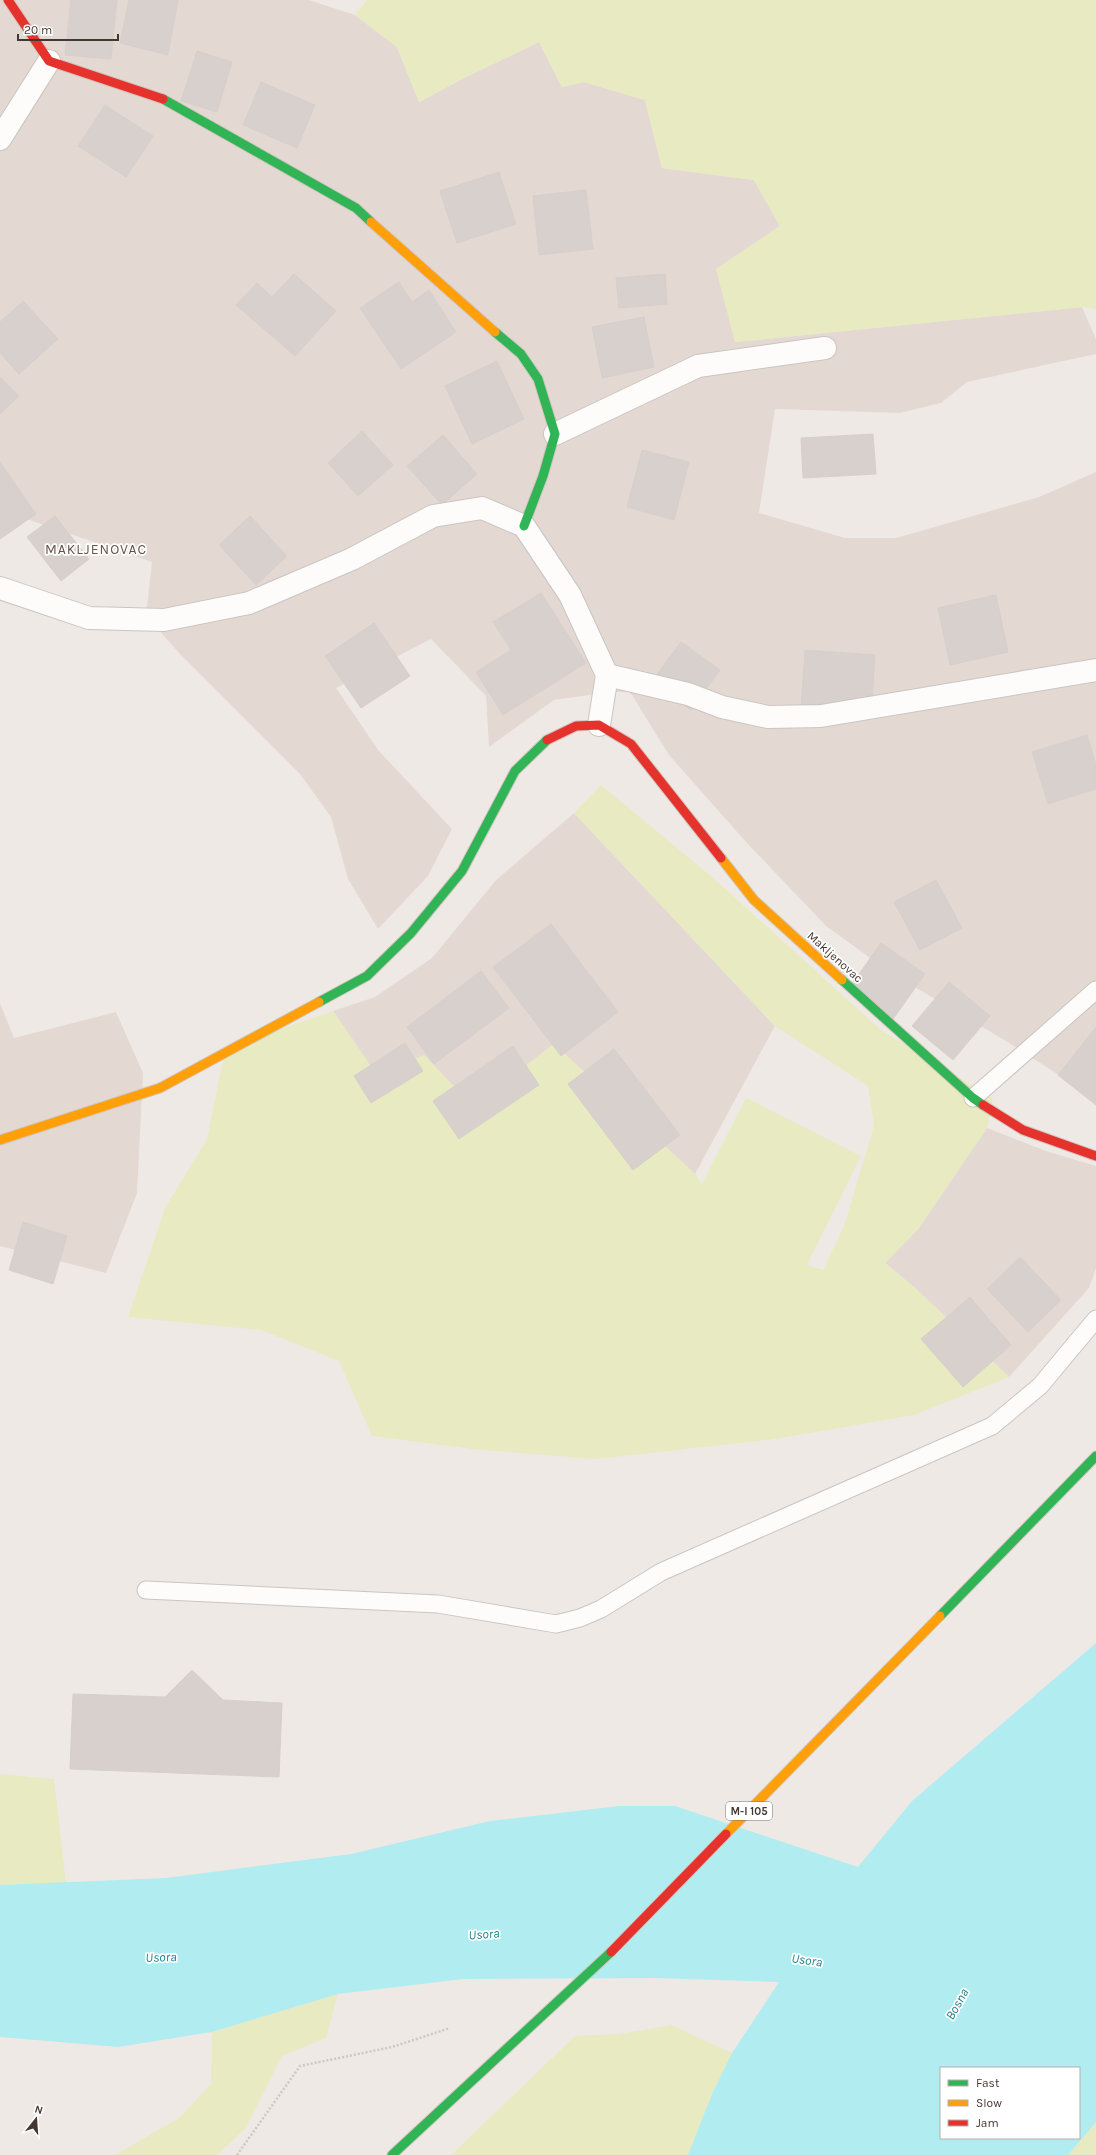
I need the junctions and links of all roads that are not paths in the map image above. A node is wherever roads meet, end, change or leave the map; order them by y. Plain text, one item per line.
1 (8, 0) edge
2 (49, 62) junction
3 (0, 138) edge
4 (825, 348) dead end
5 (555, 434) junction
6 (524, 526) junction
7 (0, 588) edge
8 (1096, 670) edge
9 (607, 675) junction
10 (599, 725) junction
11 (1096, 990) edge
12 (973, 1098) junction
13 (0, 1140) edge
14 (1096, 1156) edge
15 (1096, 1319) edge
16 (1096, 1456) edge
17 (146, 1590) dead end
18 (392, 2155) edge

1 - 2 street
2 - 3 street
2 - 5 street
4 - 5 street
5 - 6 street
6 - 7 street
6 - 9 street
8 - 9 street
9 - 10 street
10 - 12 street, Makljenovac
10 - 13 street
11 - 12 lane
12 - 14 street, Makljenovac
15 - 17 lane
16 - 18 street, M-I 105

